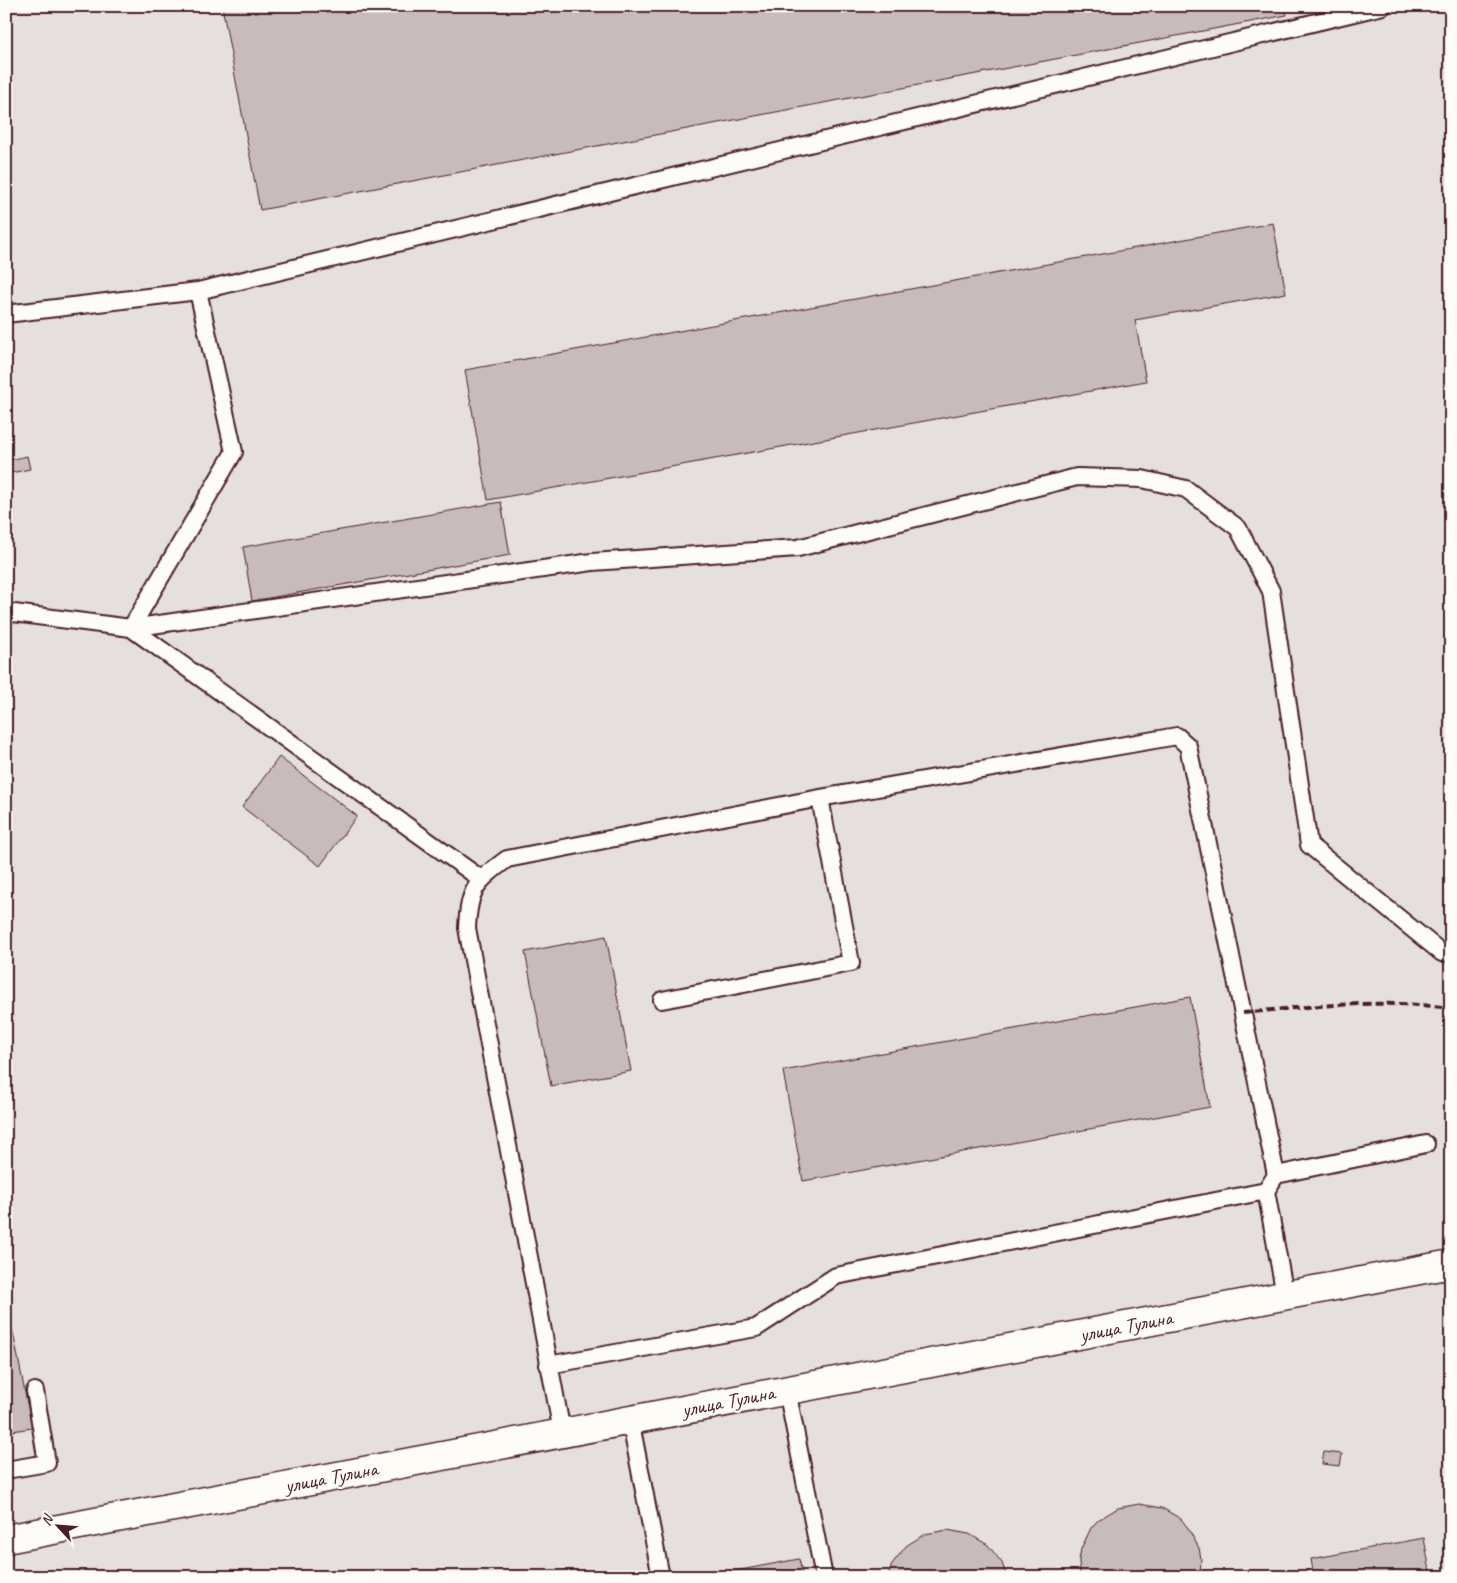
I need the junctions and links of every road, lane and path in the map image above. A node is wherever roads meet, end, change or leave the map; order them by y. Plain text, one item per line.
1 (1384, 6) edge
2 (198, 291) junction
3 (6, 314) edge
4 (6, 612) edge
5 (131, 628) junction
6 (820, 798) junction
7 (481, 878) junction
8 (1451, 952) edge
9 (662, 1000) dead end
10 (1426, 1144) dead end
11 (1276, 1175) junction
12 (1266, 1191) junction
13 (1451, 1264) edge
14 (1285, 1295) junction
15 (548, 1365) junction
16 (787, 1390) junction
17 (35, 1391) dead end
18 (630, 1419) junction
19 (562, 1432) junction
20 (6, 1470) edge
21 (6, 1539) edge
22 (661, 1577) edge
23 (824, 1577) edge

1 - 2 lane
2 - 3 lane
2 - 5 lane
4 - 5 lane
5 - 7 lane
5 - 8 lane
6 - 7 lane
6 - 9 lane
6 - 11 lane
7 - 15 lane
10 - 11 lane
11 - 12 lane
12 - 14 lane
12 - 15 lane
13 - 14 street, улица Тулина
14 - 16 street, улица Тулина
15 - 19 lane
16 - 18 street, улица Тулина
16 - 23 lane
17 - 20 lane
18 - 19 street, улица Тулина
18 - 22 lane
19 - 21 street, улица Тулина

